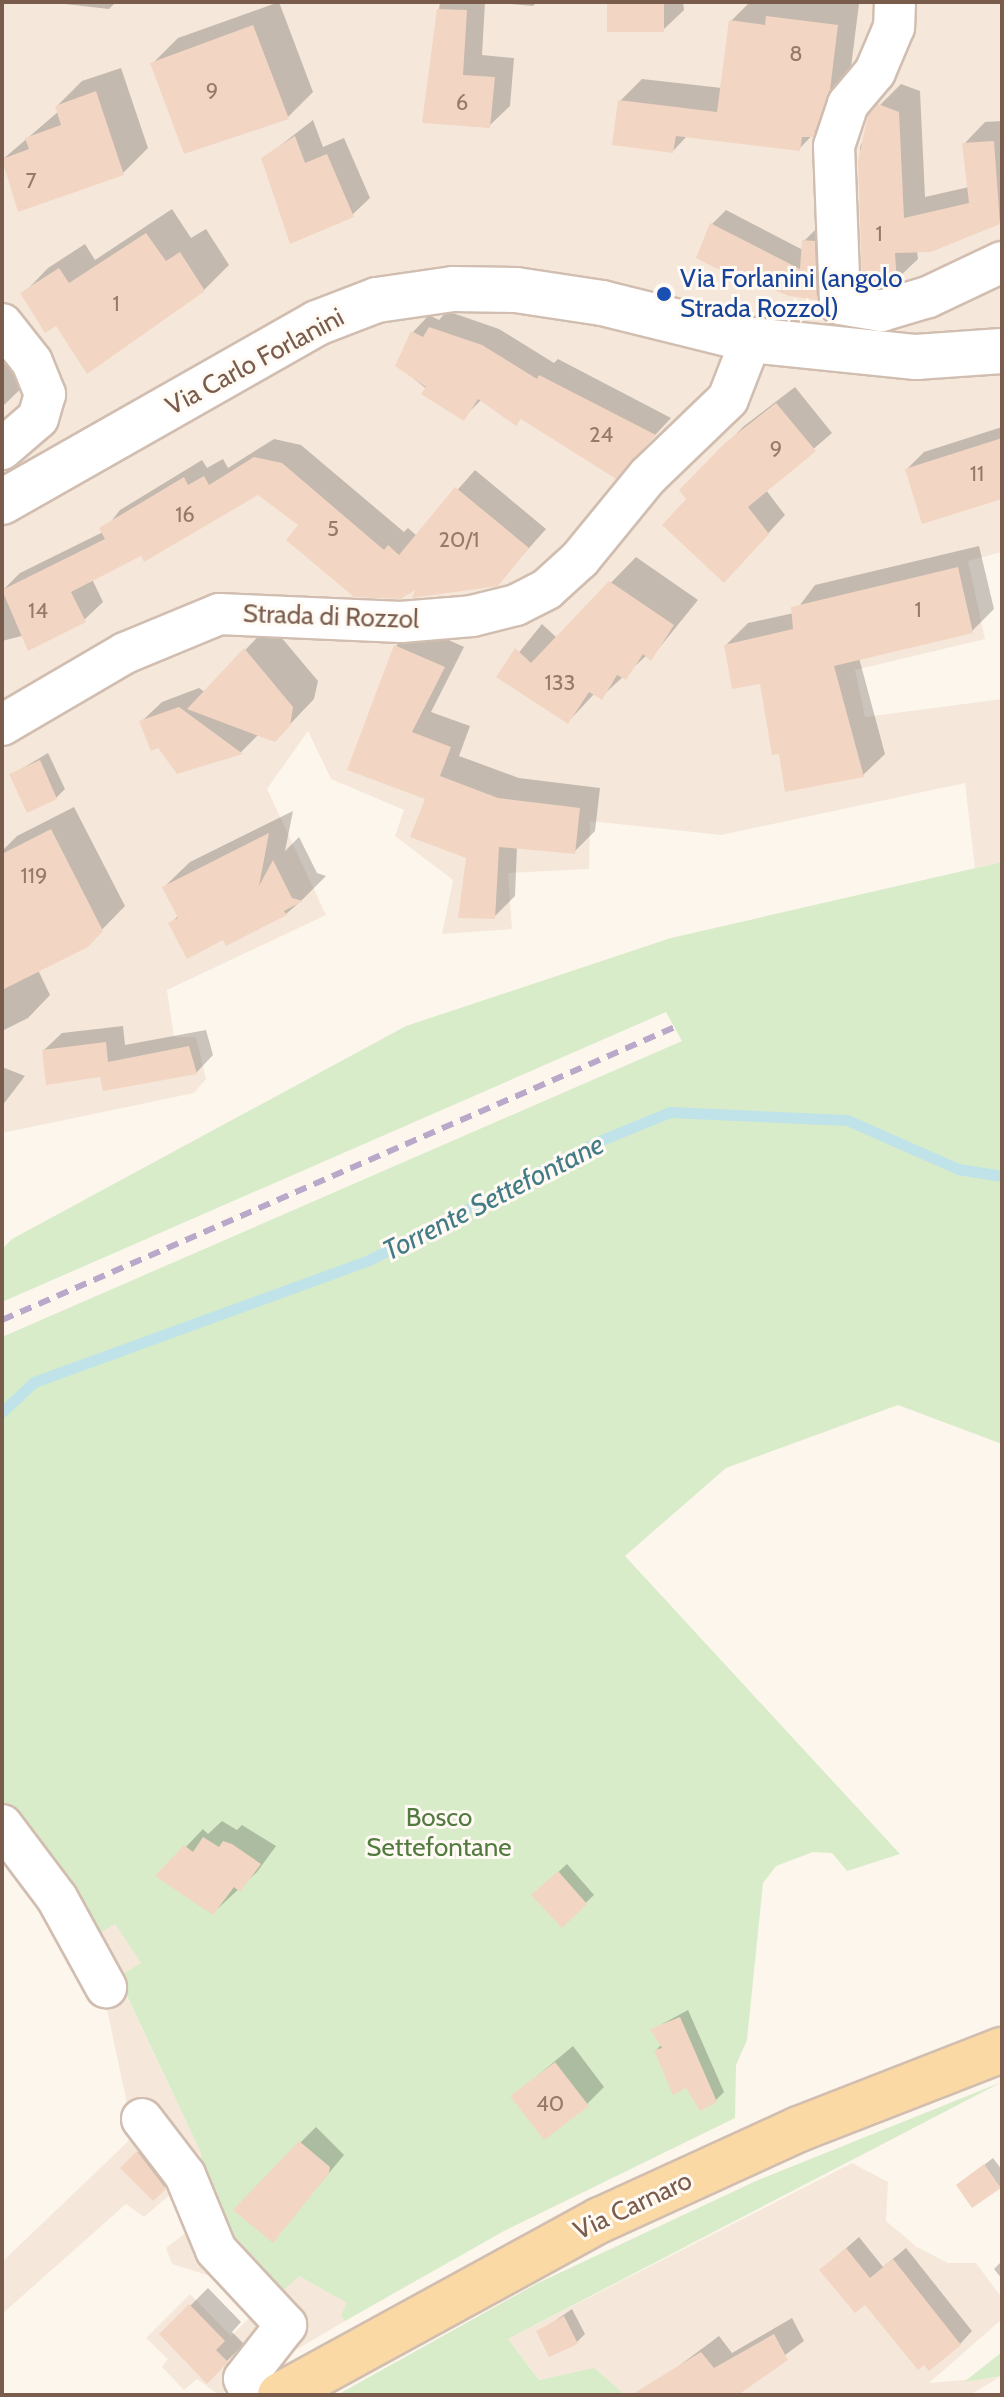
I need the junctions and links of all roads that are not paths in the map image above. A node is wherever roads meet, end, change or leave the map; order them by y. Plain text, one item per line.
1 (895, 2) edge
2 (1002, 262) edge
3 (2, 324) edge
4 (751, 340) junction
5 (1002, 351) edge
6 (2, 449) edge
7 (2, 502) edge
8 (2, 725) edge
9 (2, 1825) edge
10 (106, 1987) dead end
11 (1002, 2050) edge
12 (142, 2119) dead end
13 (252, 2395) edge
14 (280, 2395) edge

1 - 2 street
3 - 6 street
4 - 5 main road, Via Carlo Forlanini
4 - 7 main road, Via Carlo Forlanini
4 - 8 street, Strada di Rozzol
9 - 10 street
11 - 14 main road, Via Carnaro
12 - 13 street

